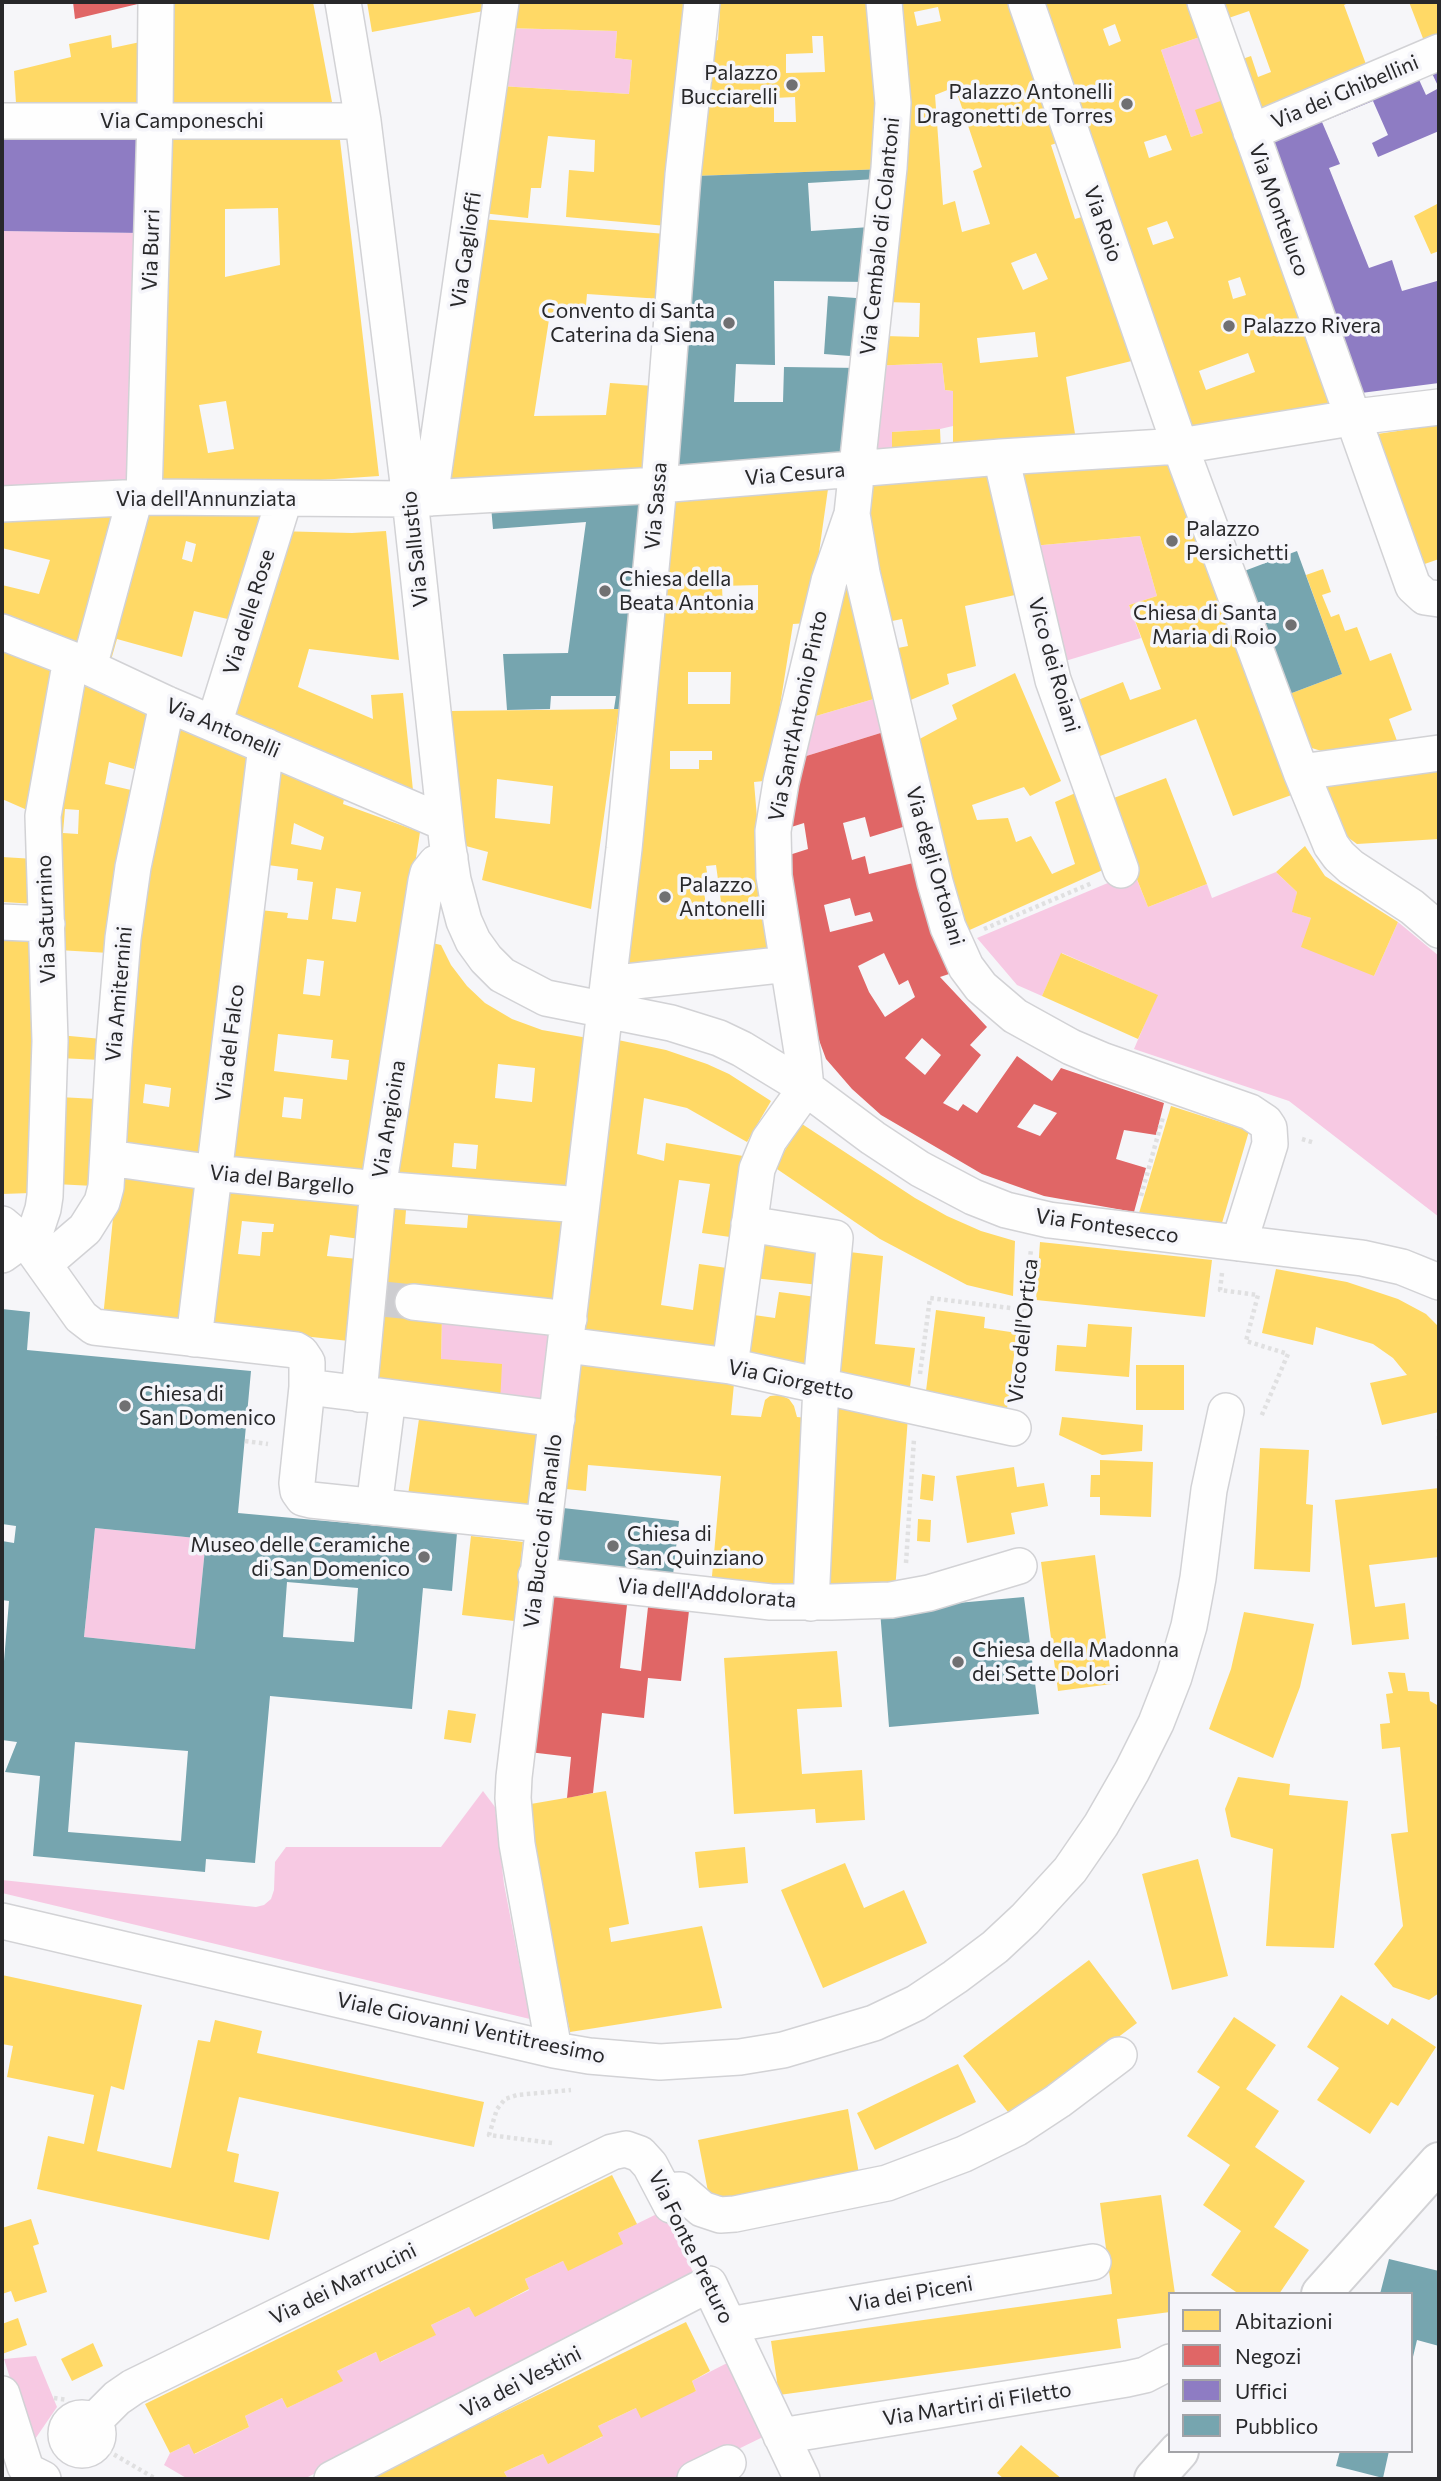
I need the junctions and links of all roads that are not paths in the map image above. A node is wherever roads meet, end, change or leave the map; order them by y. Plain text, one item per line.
1 (156, 2) edge
2 (343, 2) edge
3 (501, 2) edge
4 (702, 2) edge
5 (884, 2) edge
6 (1026, 2) edge
7 (1205, 2) edge
8 (1439, 52) edge
9 (2, 121) edge
10 (155, 121) junction
11 (363, 121) junction
12 (1251, 132) junction
13 (1439, 407) edge
14 (1353, 418) junction
15 (1180, 446) junction
16 (1000, 457) junction
17 (855, 469) junction
18 (659, 485) junction
19 (140, 498) junction
20 (284, 499) junction
21 (420, 499) junction
22 (2, 504) edge
23 (852, 514) junction
24 (1439, 599) edge
25 (2, 632) edge
26 (80, 663) junction
27 (167, 704) junction
28 (214, 724) junction
29 (266, 746) junction
30 (1439, 753) edge
31 (1301, 772) junction
32 (445, 823) junction
33 (450, 859) junction
34 (1121, 870) road end
35 (2, 922) edge
36 (47, 924) junction
37 (1439, 930) edge
38 (788, 964) junction
39 (607, 997) junction
40 (806, 1088) junction
41 (109, 1158) junction
42 (214, 1173) junction
43 (378, 1189) junction
44 (581, 1205) junction
45 (749, 1224) junction
46 (18, 1246) edge
47 (1231, 1255) junction
48 (1439, 1282) edge
49 (388, 1300) junction
50 (568, 1332) junction
51 (194, 1339) junction
52 (730, 1366) junction
53 (821, 1385) junction
54 (307, 1387) junction
55 (374, 1395) junction
56 (1226, 1411) dead end
57 (557, 1419) junction
58 (1013, 1428) road end
59 (374, 1507) junction
60 (542, 1524) junction
61 (1019, 1566) dead end
62 (536, 1576) junction
63 (811, 1603) junction
64 (2, 1921) edge
65 (555, 2050) junction
66 (1119, 2056) dead end
67 (601, 2157) joint
68 (1439, 2162) edge
69 (1094, 2262) dead end
70 (709, 2284) joint
71 (1323, 2292) edge
72 (729, 2325) junction
73 (1168, 2363) edge
74 (2, 2394) edge
75 (781, 2436) junction
76 (1177, 2453) edge
77 (728, 2463) dead end
78 (44, 2479) edge
79 (332, 2479) edge
80 (695, 2479) edge
81 (802, 2479) edge
82 (1154, 2479) edge

1 - 10 street, Via Burri
2 - 11 street, Via Sallustio
3 - 21 street, Via Gaglioffi
4 - 18 street, Via Sassa
5 - 17 street, Via Cembalo di Colantoni
6 - 15 street, Via Roio
7 - 12 street, Via Monteluco
8 - 12 street, Via dei Ghibellini
9 - 10 street, Via Camponeschi
10 - 11 street, Via Camponeschi
10 - 19 street, Via Burri
11 - 21 street, Via Sallustio
12 - 14 street, Via Monteluco
13 - 14 street, Via Cesura
14 - 15 street, Via Cesura
14 - 24 street, Via Monteluco
15 - 16 street, Via Cesura
15 - 31 street, Via Roio
16 - 17 street, Via Cesura
16 - 34 street, Vico dei Roiani
17 - 18 street, Via Cesura
17 - 23 street, Via degli Ortolani
18 - 21 street, Via Cesura
18 - 39 street, Via Sassa
19 - 20 street, Via dell'Annunziata
19 - 22 street, Via dell'Annunziata
19 - 26 street, Via Burri
20 - 21 street, Via dell'Annunziata
20 - 28 street, Via delle Rose
21 - 32 street, Via Sallustio
23 - 38 street, Via Sant'Antonio Pinto
23 - 47 street, Via degli Ortolani
25 - 26 street, Via Antonelli
26 - 27 street, Via Antonelli
26 - 36 street, Via Saturnino
27 - 28 street, Via Antonelli
27 - 41 street, Via Amiternini
28 - 29 street, Via Antonelli
29 - 32 street, Via Antonelli
29 - 42 street, Via del Falco
30 - 31 street
31 - 37 street, Via Roio
32 - 33 street, Via Sallustio
33 - 39 street, Via Sallustio
33 - 43 street, Via Angioina
35 - 36 street
36 - 46 street, Via Saturnino
38 - 39 street
38 - 40 street, Via Sant'Antonio Pinto
39 - 40 street, Via Fontesecco
39 - 44 street, Via Buccio di Ranallo
40 - 45 street
40 - 47 street, Via Fontesecco
41 - 42 street, Via del Bargello
41 - 46 street, Via Amiternini
42 - 43 street, Via del Bargello
42 - 51 street, Via del Falco
43 - 44 street, Via del Bargello
43 - 49 street, Via Angioina
44 - 50 street, Via Buccio di Ranallo
45 - 52 street
45 - 53 street
46 - 51 street
47 - 48 street, Via Fontesecco
49 - 50 street, Via Giorgetto
49 - 55 street, Via Angioina
50 - 52 street, Via Giorgetto
50 - 57 street, Via Buccio di Ranallo
51 - 54 street
52 - 53 street, Via Giorgetto
53 - 58 street, Via Giorgetto
53 - 63 street
54 - 55 street
54 - 59 street
55 - 57 street
55 - 59 street, Via Angioina
56 - 65 street, Viale Giovanni Ventitreesimo
57 - 60 street, Via Buccio di Ranallo
59 - 60 street
60 - 62 street, Via Buccio di Ranallo
61 - 63 street, Via dell'Addolorata
62 - 63 street, Via dell'Addolorata
62 - 65 street, Via Buccio di Ranallo
64 - 65 street, Viale Giovanni Ventitreesimo
66 - 67 street, Via Fonte Preturo
67 - 78 street, Via dei Marrucini
68 - 71 main road
69 - 72 street, Via dei Piceni
70 - 72 street, Via Fonte Preturo
70 - 79 street, Via dei Vestini
72 - 75 street, Via Fonte Preturo
73 - 75 street, Via Martiri di Filetto
74 - 78 street
75 - 81 street, Via Fonte Preturo
76 - 82 main road
77 - 80 street

